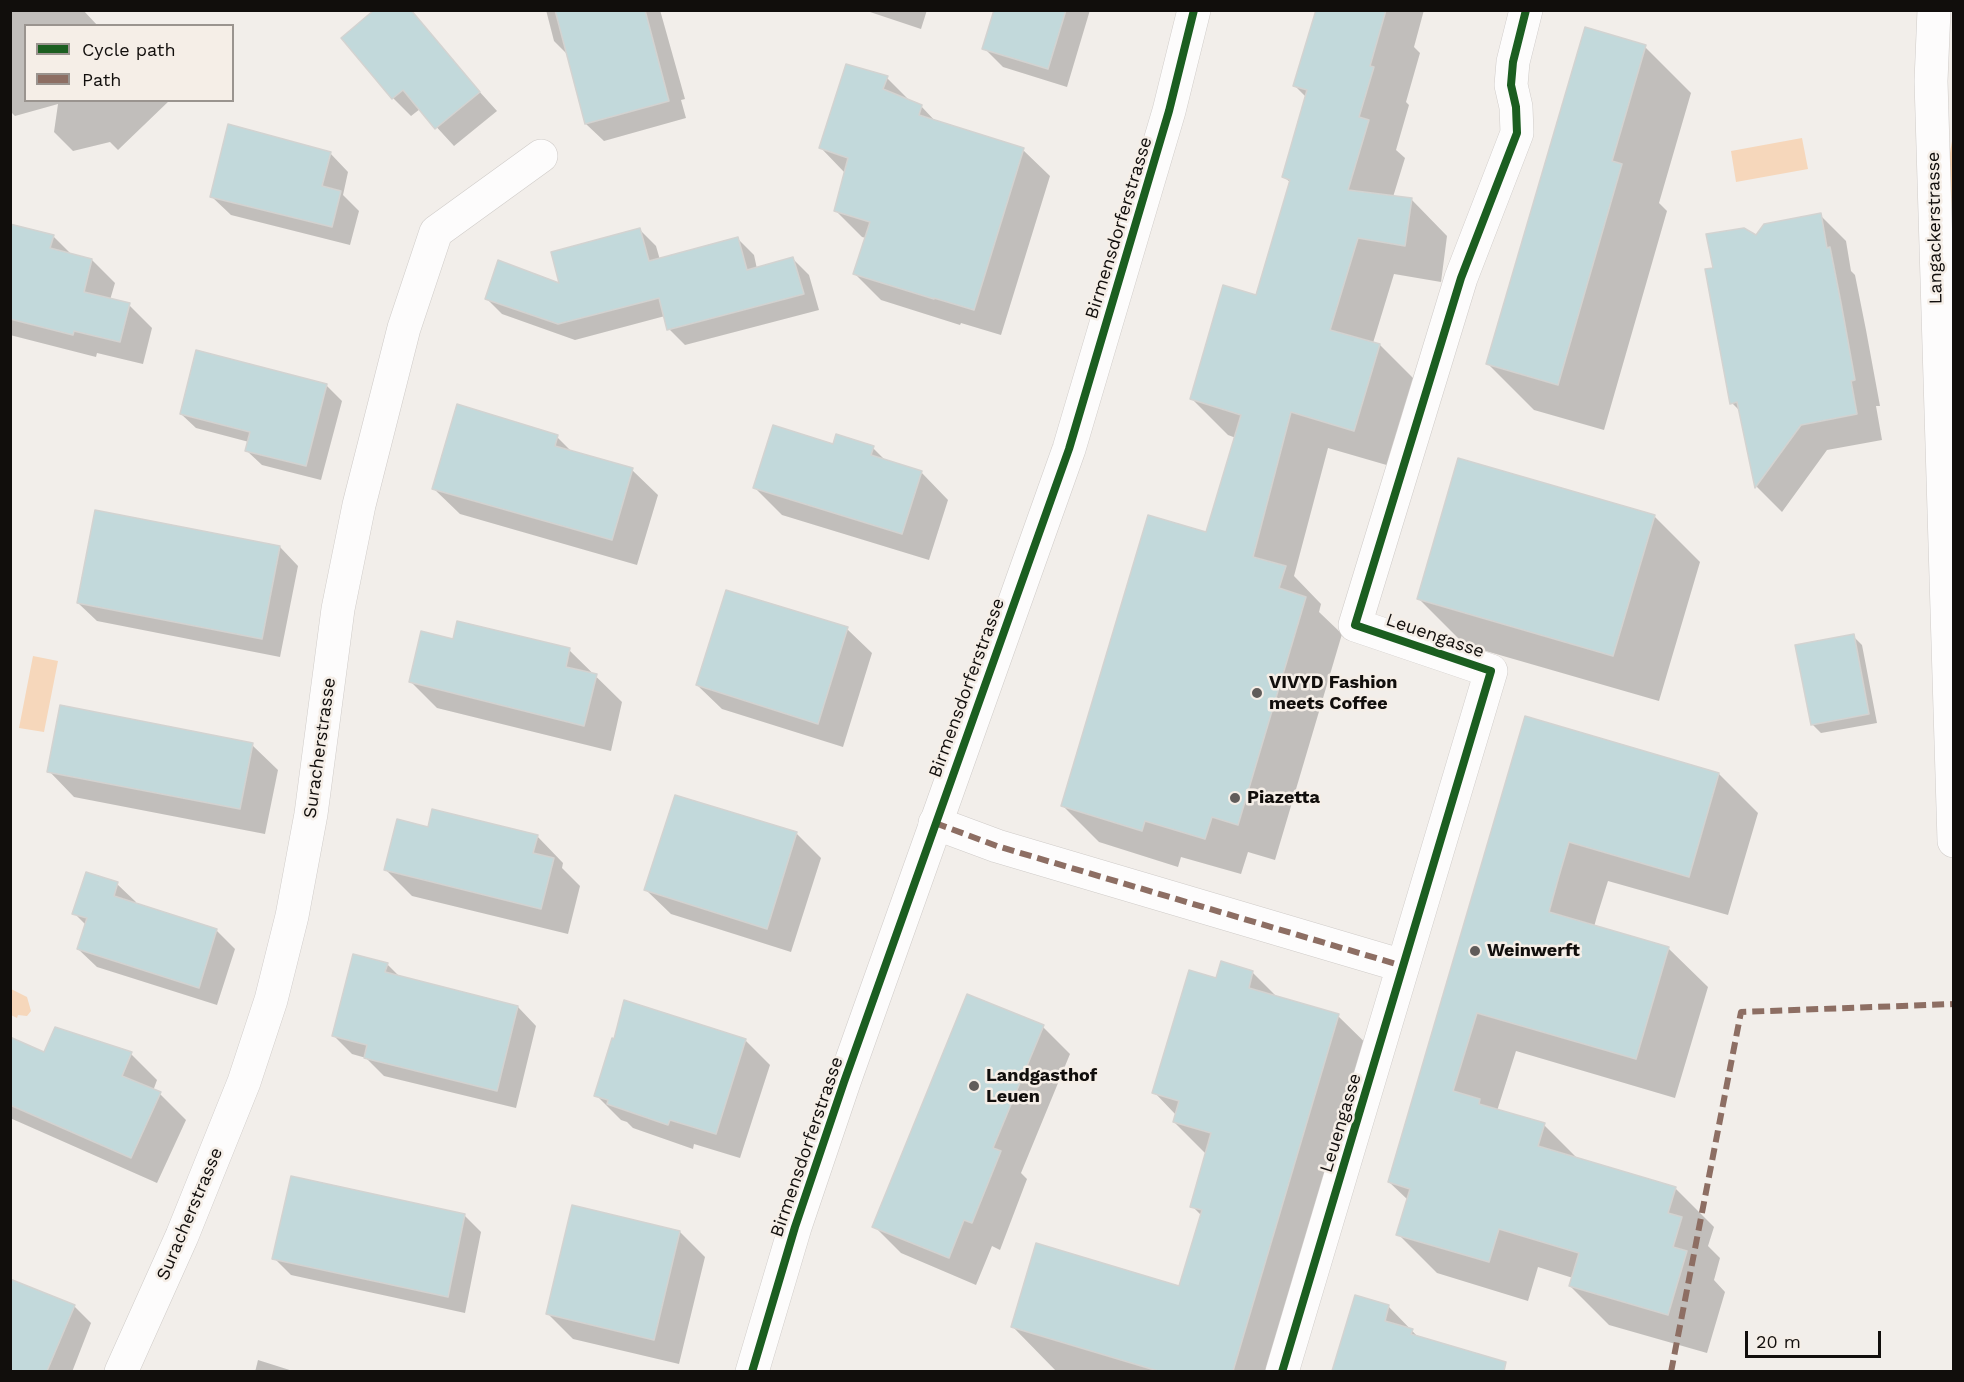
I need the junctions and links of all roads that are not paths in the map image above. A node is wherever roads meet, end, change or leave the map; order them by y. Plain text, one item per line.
1 (1194, 10) edge
2 (1526, 10) edge
3 (1934, 10) edge
4 (1942, 82) edge
5 (541, 156) dead end
6 (935, 823) junction
7 (1953, 841) edge
8 (1403, 966) junction
9 (121, 1371) edge
10 (753, 1371) edge
11 (1282, 1371) edge

1 - 6 street, Birmensdorferstrasse
2 - 8 street, Leuengasse
3 - 4 street, Langackerstrasse
4 - 7 street, Langackerstrasse
5 - 9 street, Suracherstrasse
6 - 8 street
6 - 10 street, Birmensdorferstrasse
8 - 11 street, Leuengasse

